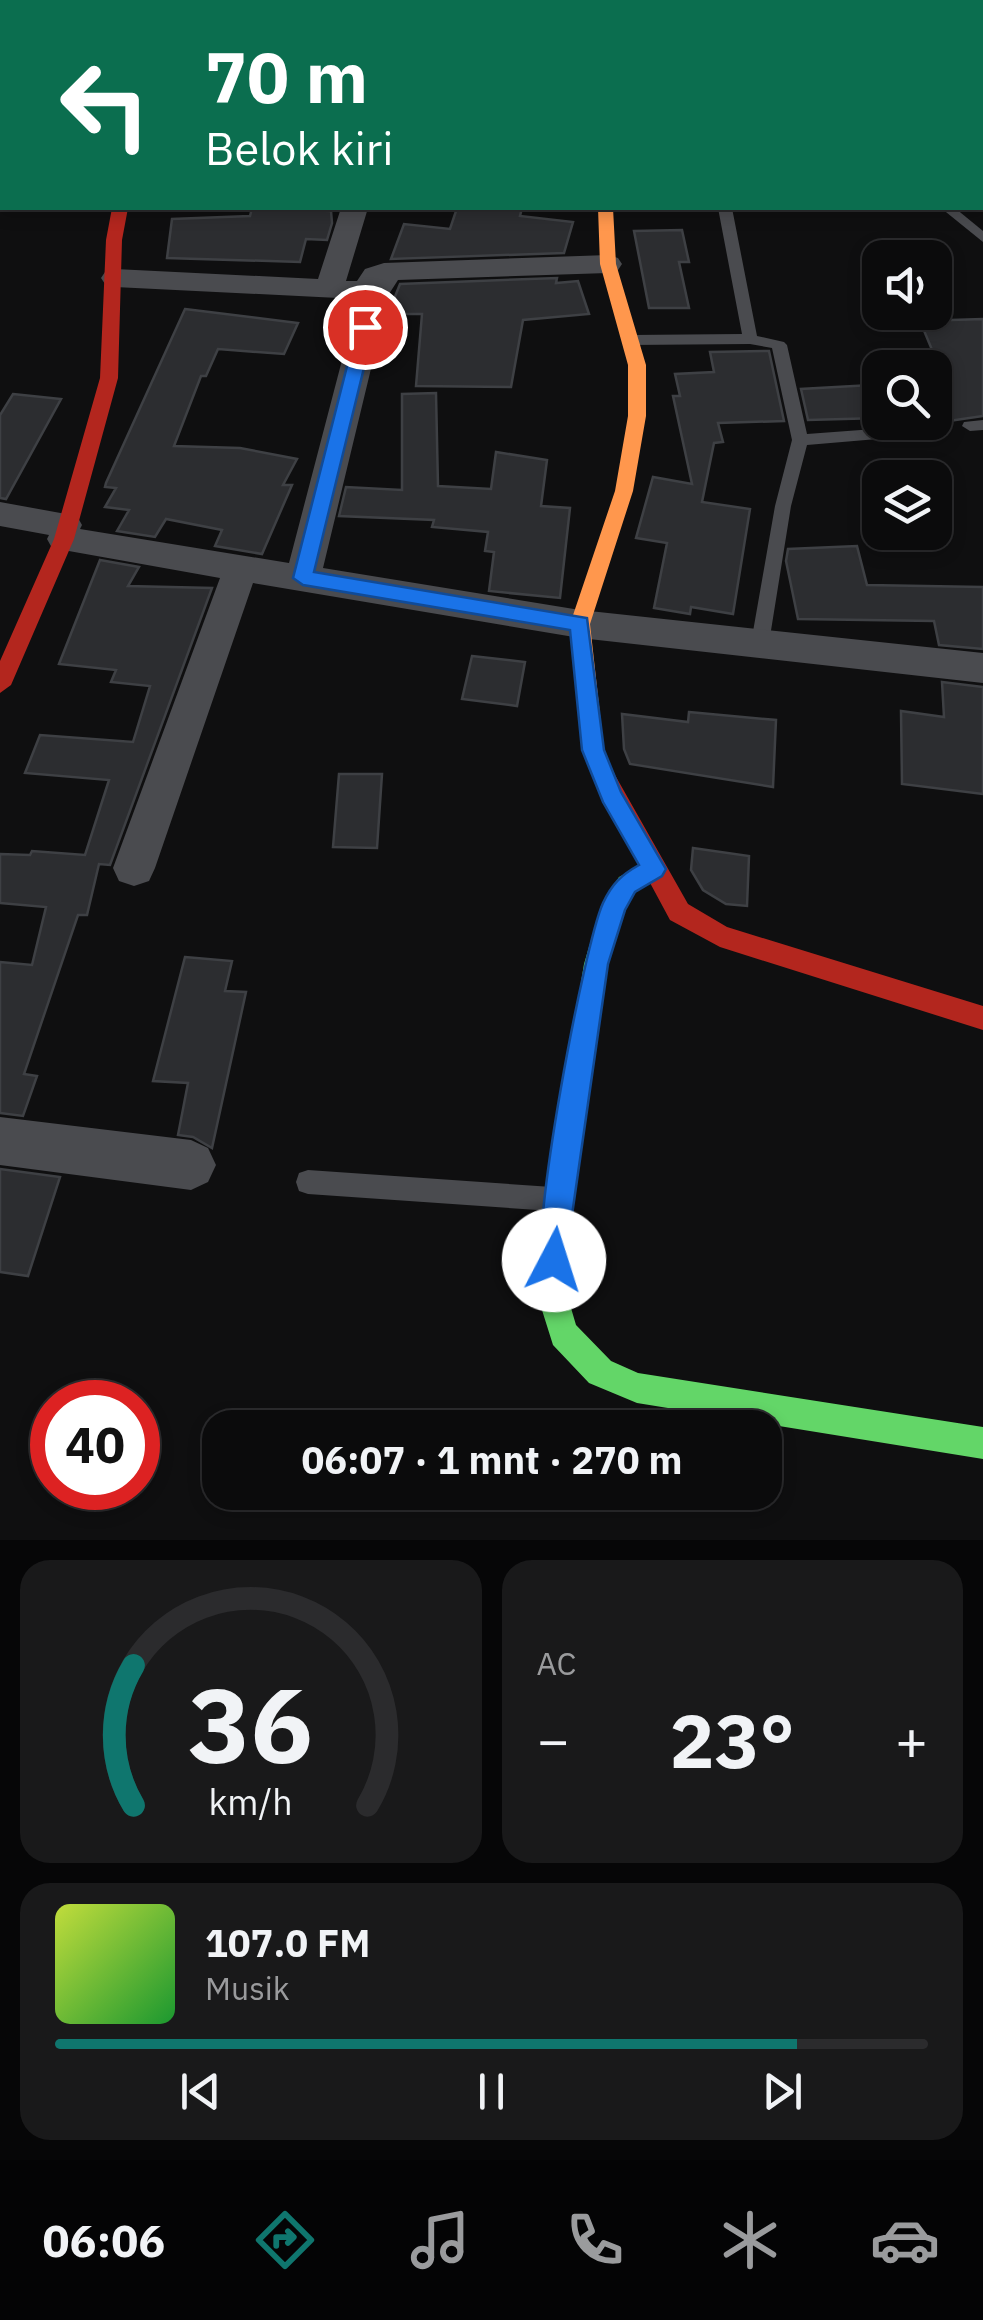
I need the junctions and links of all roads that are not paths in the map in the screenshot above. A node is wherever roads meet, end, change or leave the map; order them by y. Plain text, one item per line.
1 (120, 210) edge
2 (353, 210) edge
3 (606, 210) edge
4 (725, 210) edge
5 (949, 210) edge
6 (983, 238) edge
7 (608, 264) junction
8 (388, 272) junction
9 (115, 278) junction
10 (330, 287) junction
11 (750, 339) junction
12 (630, 340) junction
13 (862, 435) edge
14 (800, 440) junction
15 (0, 514) edge
16 (64, 532) junction
17 (240, 568) junction
18 (303, 578) junction
19 (580, 624) junction
20 (760, 643) junction
21 (983, 668) edge
22 (0, 685) edge
23 (134, 868) dead end
24 (654, 869) junction
25 (983, 1018) edge
26 (0, 1141) edge
27 (191, 1166) dead end
28 (308, 1182) dead end
29 (559, 1200) junction
30 (983, 1443) edge

1 - 9 street
2 - 10 street
3 - 7 street
4 - 11 lane
5 - 6 lane
7 - 8 street
7 - 12 street
8 - 10 street
8 - 18 street
9 - 10 street
9 - 16 street
11 - 12 lane
11 - 14 lane
12 - 19 street
13 - 14 lane
14 - 20 lane
15 - 16 street
16 - 17 street
16 - 22 street
17 - 18 street
17 - 23 street
18 - 19 street
19 - 20 street
19 - 24 street
20 - 21 street
24 - 25 street
24 - 29 street
26 - 27 street
28 - 29 lane
29 - 30 street

